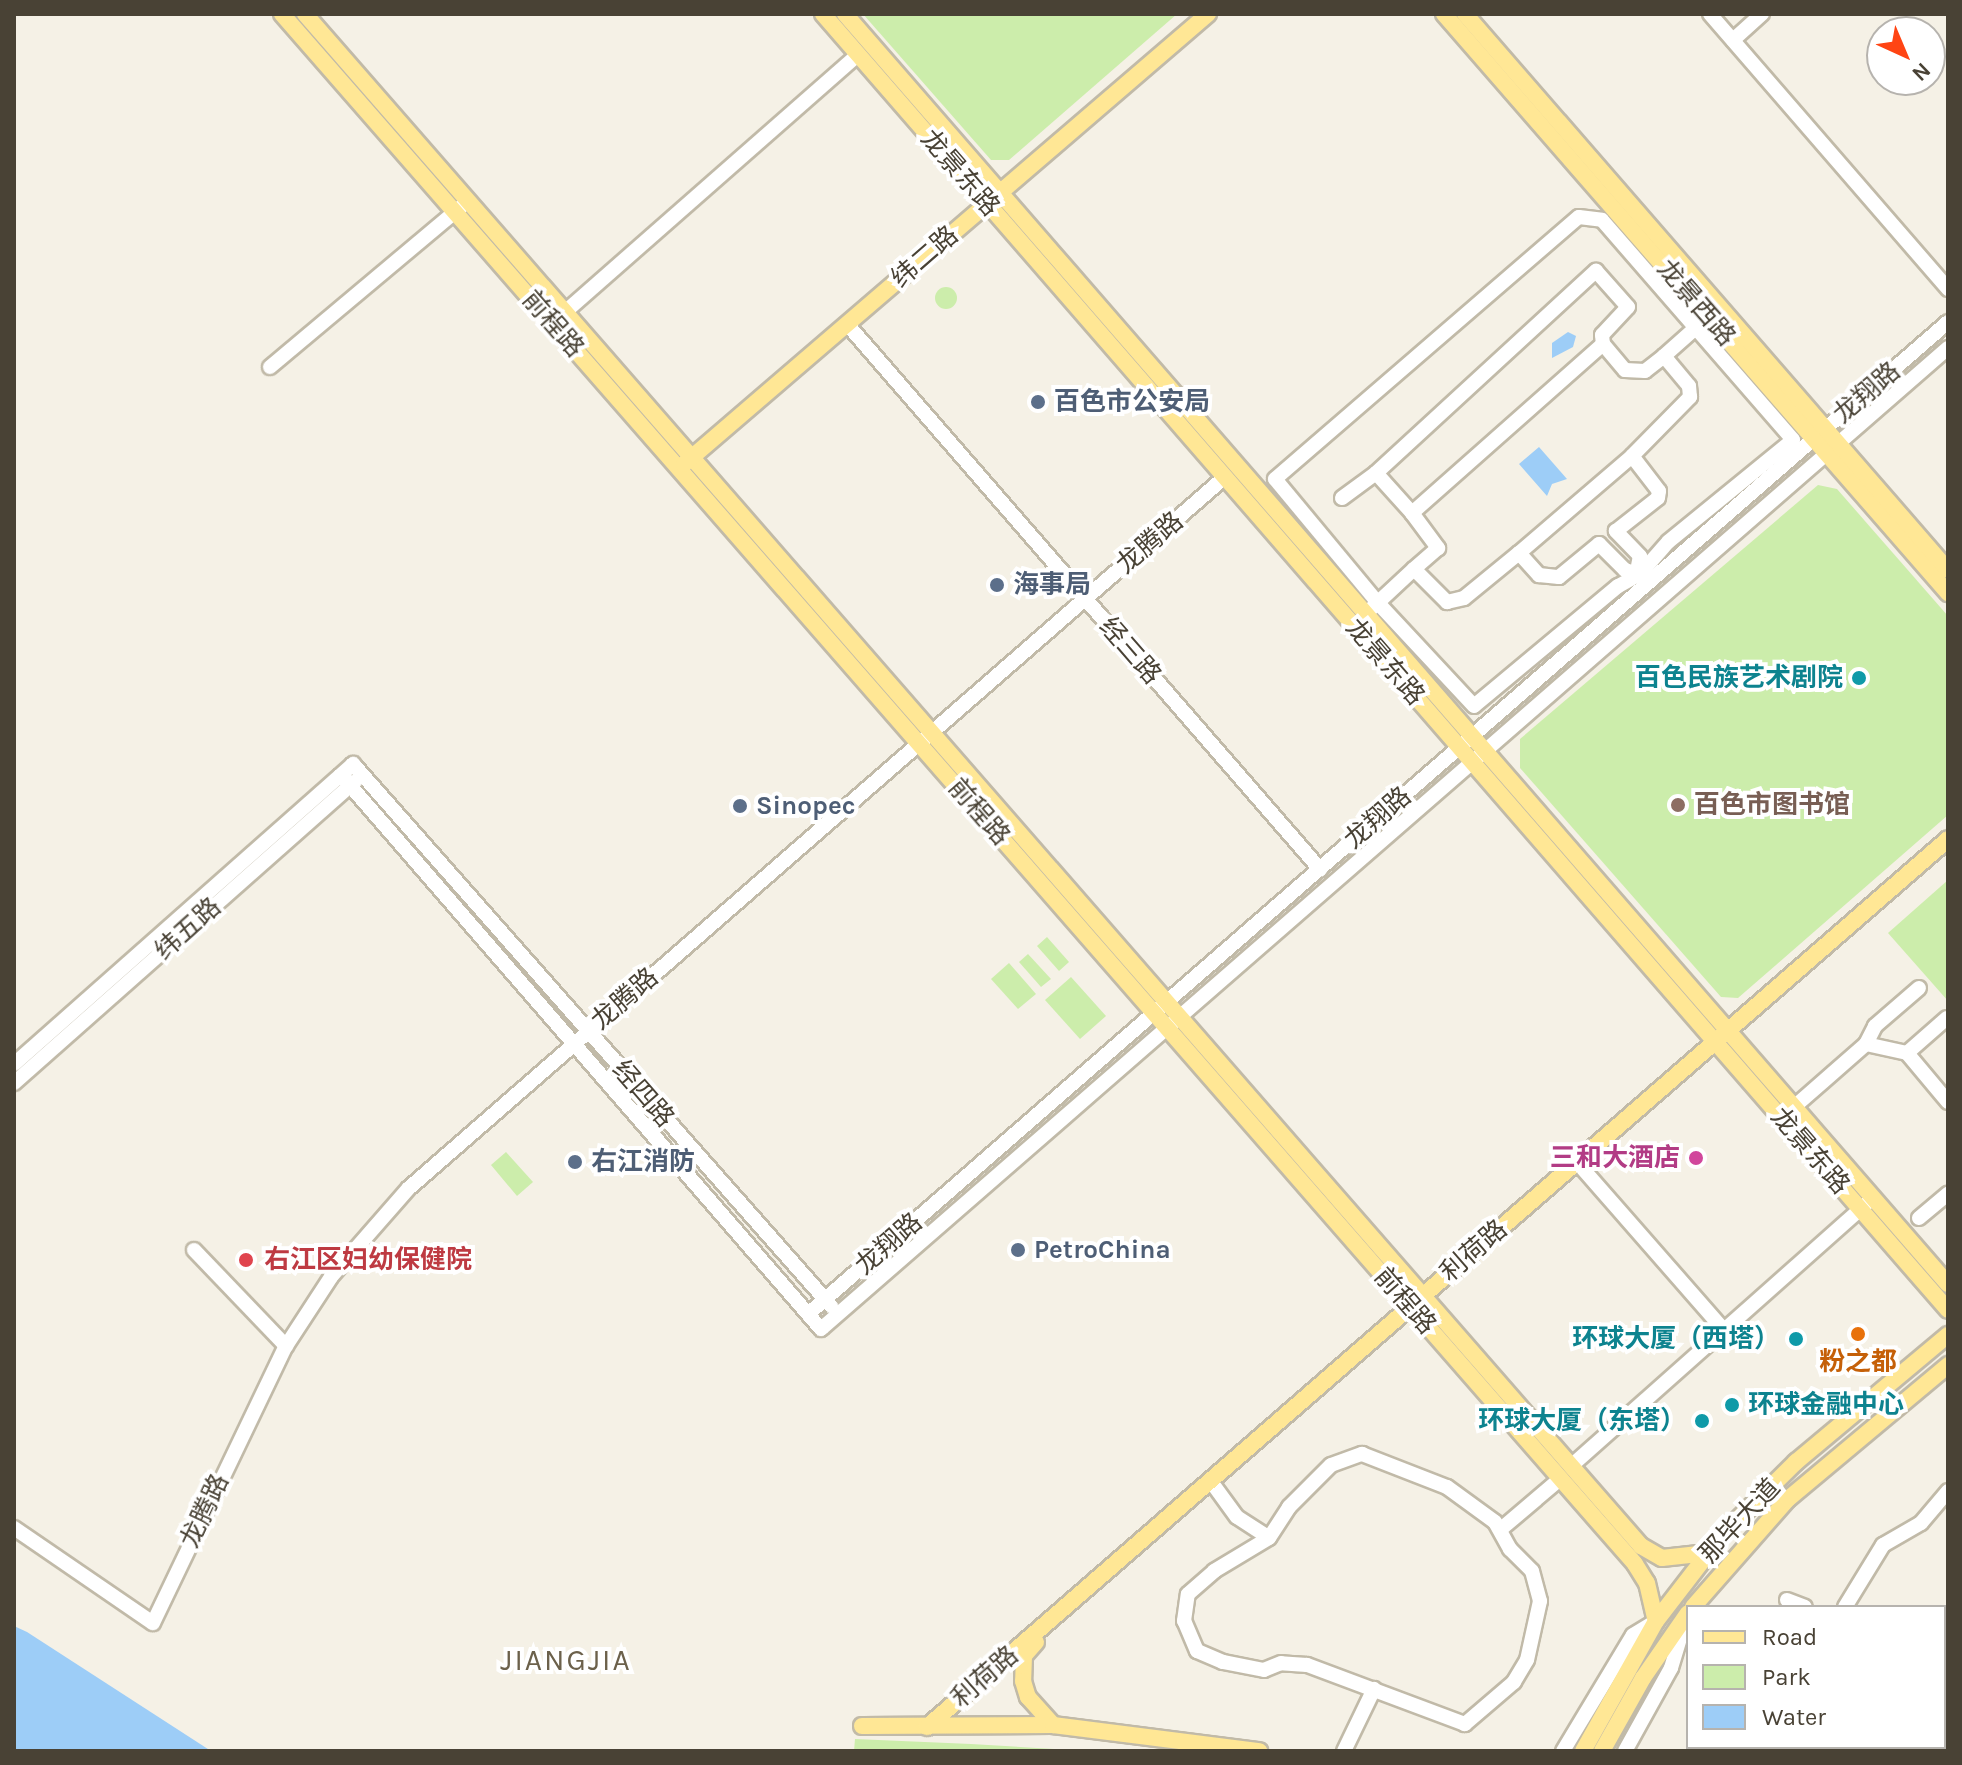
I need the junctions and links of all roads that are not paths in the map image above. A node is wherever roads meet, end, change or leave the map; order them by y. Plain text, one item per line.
1 (282, 14) edge
2 (305, 14) edge
3 (823, 14) edge
4 (845, 14) edge
5 (1208, 14) edge
6 (1444, 14) edge
7 (1465, 14) edge
8 (1710, 14) edge
9 (1762, 14) edge
10 (1733, 40) junction
11 (858, 55) junction
12 (994, 198) junction
13 (461, 206) junction
14 (1948, 289) edge
15 (565, 312) junction
16 (1708, 317) junction
17 (1948, 322) edge
18 (847, 324) junction
19 (1694, 329) junction
20 (1603, 344) junction
21 (1948, 348) edge
22 (1664, 356) junction
23 (270, 367) dead end
24 (1820, 434) junction
25 (1832, 448) junction
26 (1632, 456) junction
27 (686, 463) junction
28 (1376, 473) junction
29 (1225, 477) junction
30 (1342, 498) dead end
31 (1412, 513) junction
32 (1519, 553) junction
33 (1414, 569) junction
34 (1948, 570) edge
35 (1642, 576) junction
36 (1948, 593) edge
37 (1086, 600) junction
38 (1372, 609) junction
39 (927, 740) junction
40 (1466, 742) junction
41 (1478, 756) junction
42 (358, 770) joint
43 (346, 780) junction
44 (1948, 839) edge
45 (1948, 853) edge
46 (1320, 869) junction
47 (1919, 988) dead end
48 (1160, 1008) junction
49 (1947, 1018) edge
50 (1173, 1022) junction
51 (588, 1031) junction
52 (1725, 1040) junction
53 (574, 1044) junction
54 (1866, 1044) junction
55 (1907, 1053) junction
56 (14, 1064) edge
57 (14, 1083) edge
58 (1948, 1102) edge
59 (1794, 1107) junction
60 (1583, 1169) junction
61 (1948, 1194) edge
62 (1867, 1203) junction
63 (1919, 1218) dead end
64 (194, 1250) dead end
65 (1948, 1284) edge
66 (825, 1300) junction
67 (1419, 1304) junction
68 (1948, 1310) edge
69 (808, 1314) junction
70 (838, 1314) junction
71 (821, 1329) joint
72 (1724, 1330) junction
73 (1948, 1335) edge
74 (286, 1346) junction
75 (1948, 1365) edge
76 (1565, 1472) junction
77 (1215, 1487) junction
78 (1948, 1491) edge
79 (14, 1528) edge
80 (1501, 1529) junction
81 (1269, 1538) junction
82 (1708, 1553) junction
83 (1787, 1600) dead end
84 (1695, 1605) edge
85 (1800, 1605) edge
86 (1846, 1605) edge
87 (1686, 1616) edge
88 (1686, 1619) edge
89 (1656, 1621) junction
90 (1374, 1689) junction
91 (1053, 1725) junction
92 (862, 1726) dead end
93 (927, 1727) junction
94 (1259, 1751) edge
95 (1344, 1751) edge
96 (1563, 1751) edge
97 (1583, 1751) edge
98 (1602, 1751) edge
99 (1625, 1751) edge

1 - 13 main road, 前程路
2 - 13 main road, 前程路
3 - 11 main road, 龙景东路
4 - 12 main road, 龙景东路
5 - 12 main road, 纬二路
6 - 16 main road, 龙景西路
7 - 24 main road, 龙景西路
8 - 10 street
9 - 10 street
10 - 14 street
11 - 12 main road, 龙景东路
11 - 15 street
12 - 18 main road, 纬二路
12 - 29 main road, 龙景东路
12 - 38 main road, 龙景东路
13 - 15 main road, 前程路
13 - 23 street
13 - 27 main road, 前程路
15 - 27 main road, 前程路
16 - 19 street
16 - 24 main road, 龙景西路
17 - 24 street, 龙翔路
18 - 27 main road, 纬二路
18 - 37 street, 经三路
19 - 22 street
19 - 35 street
19 - 38 street
20 - 22 street
20 - 28 street
20 - 31 street
21 - 25 street, 龙翔路
22 - 26 street
24 - 25 main road, 龙景西路
24 - 35 street, 龙翔路
25 - 34 main road, 龙景西路
25 - 36 main road, 龙景西路
25 - 41 street, 龙翔路
26 - 32 street
26 - 35 street
27 - 39 main road, 前程路
28 - 30 street
28 - 31 street
29 - 37 street, 龙腾路
29 - 40 main road, 龙景东路
31 - 33 street
32 - 33 street
32 - 35 street
33 - 38 street
35 - 38 street
35 - 40 street, 龙翔路
37 - 39 street, 龙腾路
37 - 46 street, 经三路
38 - 40 main road, 龙景东路
39 - 48 main road, 前程路
39 - 51 street, 龙腾路
40 - 41 main road, 龙景东路
40 - 46 street, 龙翔路
41 - 50 street, 龙翔路
41 - 52 main road, 龙景东路
42 - 43 street, 纬五路
42 - 51 street, 经四路
43 - 53 street, 经四路
43 - 56 street, 纬五路
43 - 57 street, 纬五路
44 - 52 main road, 利荷路
45 - 52 main road, 利荷路
46 - 48 street, 龙翔路
47 - 54 street
48 - 50 main road, 前程路
48 - 66 street, 龙翔路
49 - 55 street
50 - 67 main road, 前程路
50 - 70 street, 龙翔路
51 - 53 street, 龙腾路
51 - 66 street, 经四路
52 - 59 main road, 龙景东路
52 - 60 main road, 利荷路
52 - 62 main road, 龙景东路
52 - 67 main road, 利荷路
53 - 69 street, 经四路
53 - 74 street, 龙腾路
54 - 55 street
54 - 59 street
55 - 58 street
59 - 62 main road, 龙景东路
60 - 67 main road, 利荷路
60 - 72 street
61 - 63 street
62 - 65 main road, 龙景东路
62 - 68 main road, 龙景东路
62 - 72 street
64 - 74 street
66 - 69 street, 龙翔路
66 - 70 street, 经四路
67 - 76 main road, 前程路
67 - 77 main road, 利荷路
67 - 93 main road, 利荷路
69 - 71 street, 经四路
70 - 71 street, 龙翔路
72 - 76 street
73 - 82 main road, 那毕大道
74 - 79 street, 龙腾路
75 - 84 main road, 那毕大道
76 - 80 street
76 - 82 main road, 前程路
76 - 89 main road, 前程路
77 - 81 street
77 - 91 main road, 利荷路
78 - 86 street
80 - 81 street
80 - 90 street
81 - 90 street
82 - 89 main road, 那毕大道
83 - 85 street
87 - 98 main road
88 - 99 street
89 - 96 street
89 - 97 main road, 那毕大道
90 - 95 street
91 - 93 main road
91 - 94 main road
92 - 93 main road

